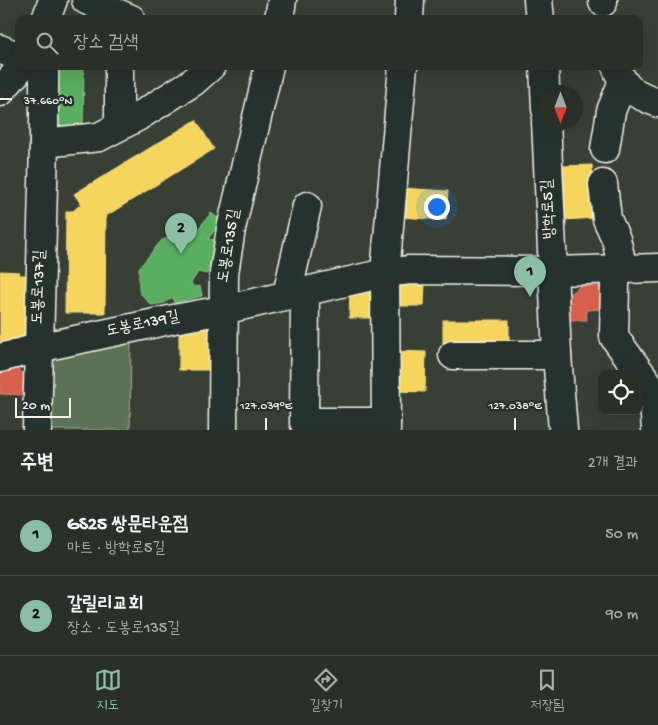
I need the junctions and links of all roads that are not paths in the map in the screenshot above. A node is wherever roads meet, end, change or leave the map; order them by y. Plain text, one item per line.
1 (53, 0) edge
2 (86, 0) edge
3 (282, 0) edge
4 (410, 0) edge
5 (538, 0) edge
6 (129, 14) edge
7 (47, 15) edge
8 (280, 15) edge
9 (408, 15) edge
10 (540, 15) edge
11 (0, 49) edge
12 (15, 55) edge
13 (34, 70) edge
14 (36, 70) edge
15 (119, 70) edge
16 (206, 70) edge
17 (268, 70) edge
18 (404, 70) edge
19 (544, 70) edge
20 (620, 74) edge
21 (545, 85) edge
22 (0, 92) edge
23 (658, 103) edge
24 (119, 126) junction
25 (546, 130) edge
26 (44, 143) junction
27 (605, 149) dead end
28 (603, 184) dead end
29 (307, 206) dead end
30 (658, 268) edge
31 (617, 269) junction
32 (553, 271) junction
33 (385, 273) junction
34 (296, 293) junction
35 (223, 310) junction
36 (38, 348) junction
37 (453, 355) dead end
38 (557, 355) junction
39 (0, 358) edge
40 (386, 426) edge
41 (37, 430) edge
42 (223, 430) edge
43 (563, 430) edge
44 (656, 430) edge

1 - 7 street
2 - 6 street
3 - 8 street
4 - 9 street
5 - 10 street
11 - 12 street
13 - 22 street
14 - 26 street, 도봉로137길
15 - 24 street
16 - 24 street
17 - 35 street, 도봉로135길
18 - 33 street
19 - 21 street
20 - 23 street
20 - 27 street
24 - 26 street
25 - 32 street, 방학로5길
26 - 36 street, 도봉로137길
28 - 31 street
29 - 34 street
30 - 31 street, 도봉로139길
31 - 32 street, 도봉로139길
31 - 44 street
32 - 33 street, 도봉로139길
32 - 38 street, 방학로5길
33 - 34 street, 도봉로139길
33 - 40 street
34 - 35 street, 도봉로139길
34 - 40 street
35 - 36 street, 도봉로139길
35 - 42 street, 도봉로135길
36 - 39 street, 도봉로139길
36 - 41 street, 도봉로137길
37 - 38 street
38 - 43 street, 방학로5길

